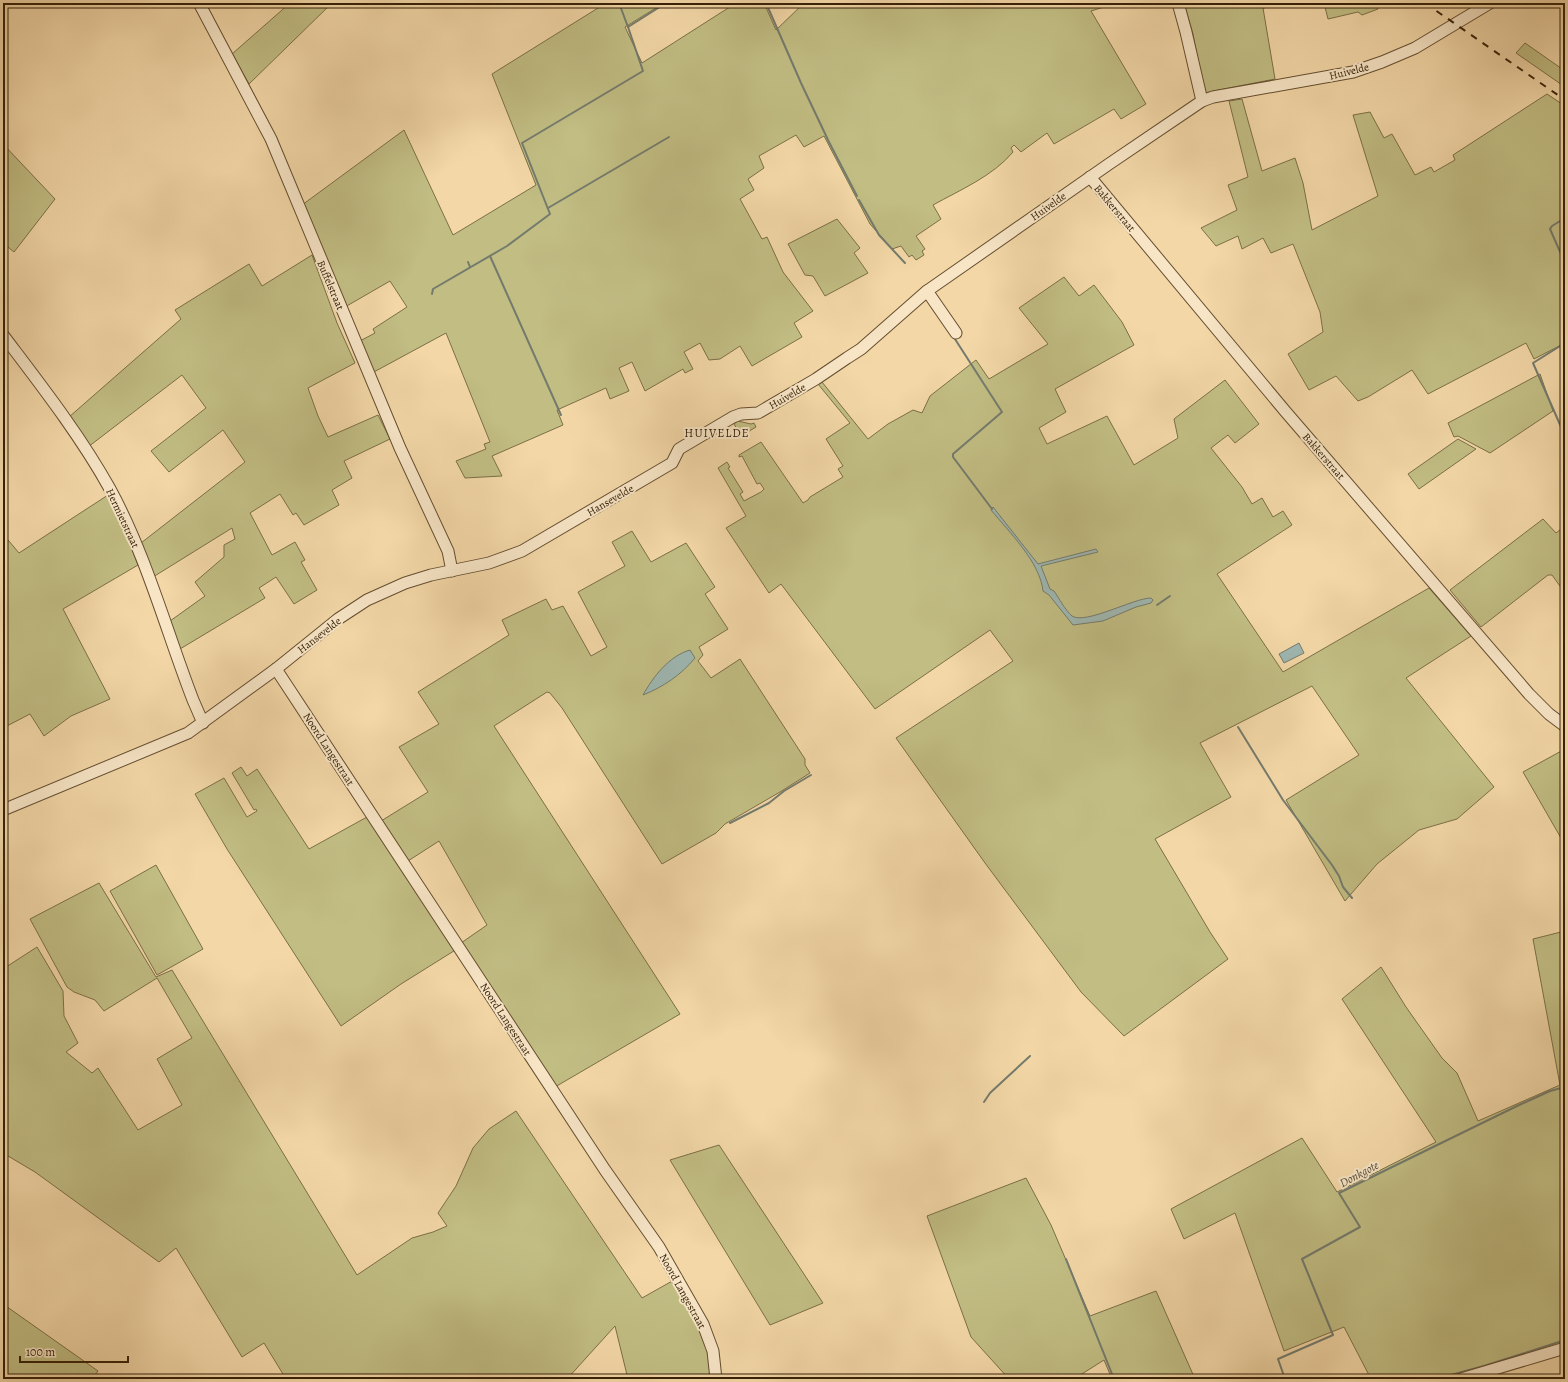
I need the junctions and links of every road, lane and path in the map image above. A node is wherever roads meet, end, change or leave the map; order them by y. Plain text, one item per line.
1 (200, 3) edge
2 (1178, 3) edge
3 (1490, 3) edge
4 (1202, 101) junction
5 (1090, 178) junction
6 (927, 291) junction
7 (956, 333) dead end
8 (3, 334) edge
9 (645, 480) joint
10 (452, 571) junction
11 (276, 669) junction
12 (203, 723) junction
13 (1565, 726) edge
14 (3, 810) edge
15 (1565, 1348) edge
16 (716, 1379) edge
17 (1461, 1379) edge

1 - 10 street, Buffelstraat
2 - 4 street
3 - 4 street, Huivelde
4 - 5 street, Huivelde
5 - 6 street, Huivelde
5 - 13 street, Bakkerstraat
6 - 7 street
6 - 9 street, Huivelde
8 - 12 street, Hermietstraat
9 - 10 street, Hansevelde
10 - 11 street, Hansevelde
11 - 12 street, Hansevelde
11 - 16 street, Noord Langestraat
12 - 14 street, Hansevelde
15 - 17 street

